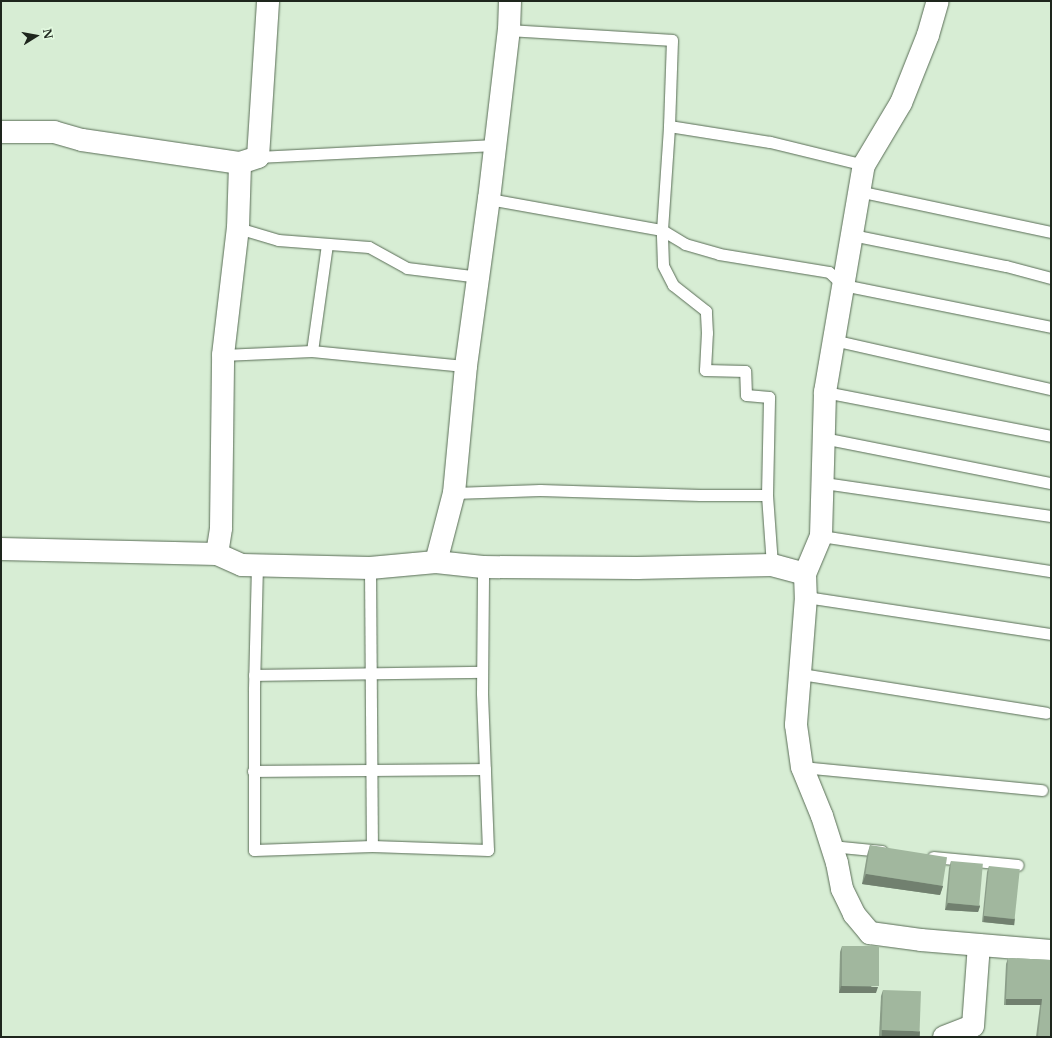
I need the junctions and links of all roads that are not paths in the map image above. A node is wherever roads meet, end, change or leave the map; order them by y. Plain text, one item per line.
1 (268, 1) edge
2 (510, 1) edge
3 (938, 1) edge
4 (509, 30) junction
5 (669, 126) junction
6 (1, 132) edge
7 (494, 145) junction
8 (249, 160) junction
9 (864, 165) junction
10 (858, 191) junction
11 (489, 199) junction
12 (238, 228) junction
13 (662, 230) junction
14 (1051, 232) edge
15 (852, 235) junction
16 (327, 244) junction
17 (480, 277) junction
18 (1051, 278) edge
19 (843, 285) junction
20 (1051, 327) edge
21 (833, 340) junction
22 (312, 351) junction
23 (223, 355) junction
24 (466, 366) junction
25 (1051, 389) edge
26 (825, 392) junction
27 (1051, 436) edge
28 (823, 438) junction
29 (824, 483) junction
30 (1051, 483) edge
31 (454, 493) junction
32 (767, 495) junction
33 (1051, 516) edge
34 (821, 536) junction
35 (1, 549) edge
36 (217, 554) junction
37 (436, 562) junction
38 (257, 565) junction
39 (772, 565) junction
40 (483, 567) junction
41 (370, 568) junction
42 (1051, 571) edge
43 (804, 574) junction
44 (806, 597) junction
45 (1051, 634) edge
46 (482, 672) junction
47 (370, 673) junction
48 (801, 674) junction
49 (254, 675) junction
50 (1046, 713) dead end
51 (802, 767) junction
52 (485, 769) junction
53 (371, 770) junction
54 (253, 771) junction
55 (1042, 790) dead end
56 (372, 846) junction
57 (831, 846) junction
58 (893, 852) edge
59 (924, 856) edge
60 (1018, 865) dead end
61 (979, 945) junction
62 (1051, 951) edge
63 (944, 1037) edge

1 - 8 street
2 - 4 street
3 - 9 street
4 - 5 lane
4 - 7 street
5 - 9 lane
5 - 13 lane
6 - 8 street
7 - 8 lane
7 - 11 street
8 - 12 street
9 - 10 street
10 - 14 lane
10 - 15 street
11 - 13 lane
11 - 17 street
12 - 16 lane
12 - 23 street
13 - 19 lane
13 - 32 lane
15 - 18 lane
15 - 19 street
16 - 17 lane
16 - 22 lane
17 - 24 street
19 - 20 lane
19 - 21 street
21 - 25 lane
21 - 26 street
22 - 23 lane
22 - 24 lane
23 - 36 street
24 - 31 street
26 - 27 lane
26 - 28 street
28 - 29 street
28 - 30 lane
29 - 33 lane
29 - 34 street
31 - 32 lane
31 - 37 street
32 - 39 lane
34 - 42 lane
34 - 43 street
35 - 36 street
36 - 38 street
37 - 40 street
37 - 41 street
38 - 41 street
38 - 49 lane
39 - 40 street
39 - 43 street
40 - 46 lane
41 - 47 lane
43 - 44 street
44 - 45 lane
44 - 48 street
46 - 47 lane
46 - 52 lane
47 - 49 lane
47 - 53 lane
48 - 50 lane
48 - 51 street
49 - 54 lane
51 - 55 lane
51 - 57 street
52 - 53 lane
52 - 56 lane
53 - 54 lane
53 - 56 lane
54 - 56 lane
57 - 58 lane
57 - 61 street
59 - 60 lane
61 - 62 street
61 - 63 street

